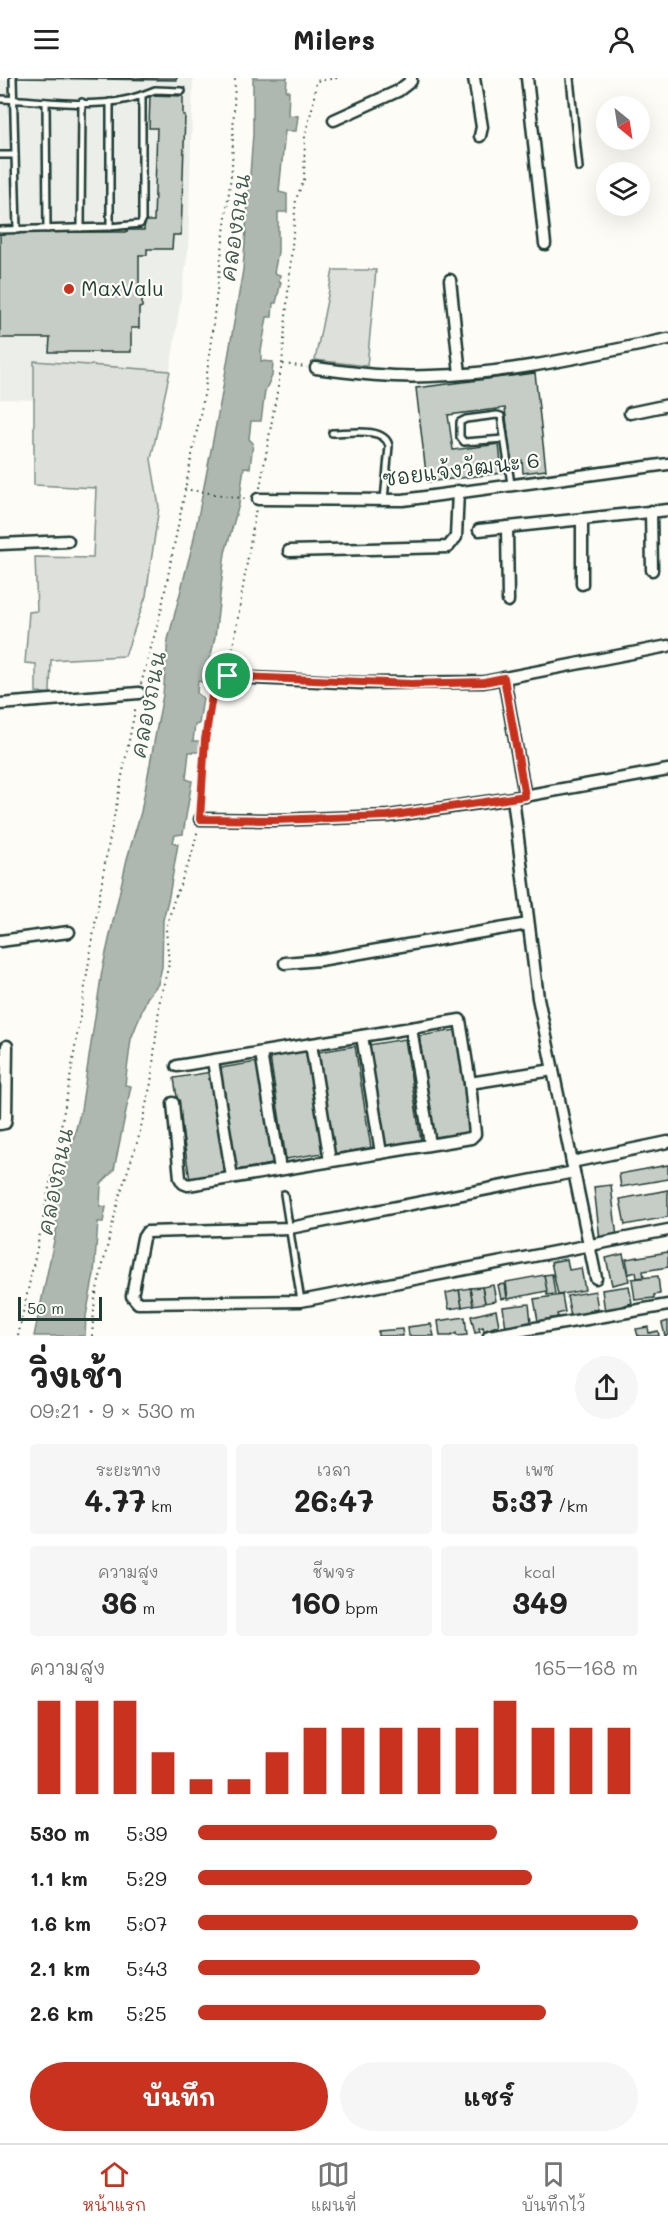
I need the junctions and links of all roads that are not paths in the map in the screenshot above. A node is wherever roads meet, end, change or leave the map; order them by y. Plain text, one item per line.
1 (13, 78) edge
2 (411, 78) edge
3 (474, 78) edge
4 (527, 78) edge
5 (570, 78) edge
6 (182, 92) dead end
7 (142, 95) junction
8 (0, 99) edge
9 (14, 99) junction
10 (45, 102) junction
11 (82, 102) junction
12 (110, 102) junction
13 (334, 120) dead end
14 (480, 136) dead end
15 (0, 155) edge
16 (15, 155) junction
17 (579, 168) dead end
18 (111, 227) junction
19 (81, 228) junction
20 (46, 229) junction
21 (0, 230) edge
22 (17, 230) junction
23 (545, 244) dead end
24 (450, 280) dead end
25 (668, 339) edge
26 (316, 368) road end
27 (460, 375) junction
28 (668, 405) edge
29 (630, 413) dead end
30 (332, 433) dead end
31 (504, 439) junction
32 (668, 464) edge
33 (511, 484) junction
34 (458, 491) junction
35 (258, 499) road end
36 (384, 500) junction
37 (668, 510) edge
38 (651, 511) junction
39 (582, 519) junction
40 (507, 527) junction
41 (479, 530) dead end
42 (68, 541) dead end
43 (0, 544) edge
44 (289, 551) dead end
45 (652, 570) dead end
46 (582, 584) dead end
47 (508, 601) dead end
48 (668, 646) edge
49 (228, 676) road end
50 (504, 678) junction
51 (139, 693) road end
52 (0, 704) edge
53 (668, 770) edge
54 (525, 796) junction
55 (513, 798) junction
56 (200, 819) road end
57 (528, 924) junction
58 (69, 932) dead end
59 (0, 941) edge
60 (285, 963) dead end
61 (411, 1028) junction
62 (362, 1036) junction
63 (311, 1044) junction
64 (7, 1046) dead end
65 (261, 1053) junction
66 (213, 1061) junction
67 (177, 1066) dead end
68 (553, 1071) junction
69 (470, 1083) junction
70 (173, 1103) dead end
71 (0, 1124) edge
72 (668, 1142) edge
73 (430, 1144) junction
74 (381, 1153) junction
75 (330, 1161) junction
76 (573, 1167) junction
77 (280, 1169) junction
78 (232, 1177) junction
79 (284, 1194) dead end
80 (290, 1228) junction
81 (668, 1230) edge
82 (589, 1245) junction
83 (596, 1278) dead end
84 (301, 1301) junction
85 (668, 1305) edge
86 (489, 1336) edge

1 - 9 lane
2 - 13 street
3 - 14 street
4 - 23 street
5 - 17 lane
6 - 7 lane
7 - 12 lane
7 - 18 lane
8 - 9 lane
9 - 10 lane
9 - 16 lane
10 - 11 lane
10 - 20 lane
11 - 12 lane
11 - 19 lane
12 - 18 lane
15 - 16 lane
16 - 22 lane
18 - 19 lane
19 - 20 lane
20 - 22 lane
21 - 22 lane
24 - 27 street
25 - 27 street
26 - 27 street
28 - 29 street
30 - 36 lane
31 - 31 lane
31 - 33 lane
32 - 33 street, ซอยแจ้งวัฒนะ 6
33 - 34 street, ซอยแจ้งวัฒนะ 6
34 - 36 street, ซอยแจ้งวัฒนะ 6
34 - 44 street
35 - 36 street, ซอยแจ้งวัฒนะ 6
37 - 38 street
38 - 39 street
38 - 45 street
39 - 40 street
39 - 46 street
40 - 41 street
40 - 47 street
42 - 43 street
48 - 50 street
49 - 50 street
50 - 54 street
51 - 52 street
53 - 54 street
54 - 55 street
55 - 56 street
55 - 57 street
57 - 60 street
57 - 68 street
58 - 59 street
61 - 62 street
61 - 69 street
61 - 73 street
62 - 63 street
62 - 74 street
63 - 65 street
63 - 75 street
64 - 71 street
65 - 66 street
65 - 77 street
66 - 67 street
66 - 78 street
68 - 69 street
68 - 76 street
69 - 73 street
70 - 78 street
72 - 76 street
73 - 74 street
74 - 75 street
75 - 77 street
76 - 80 street
76 - 82 street
77 - 78 street
79 - 80 lane
80 - 84 lane
80 - 84 street
81 - 82 street
82 - 83 street
82 - 84 street
85 - 86 street

